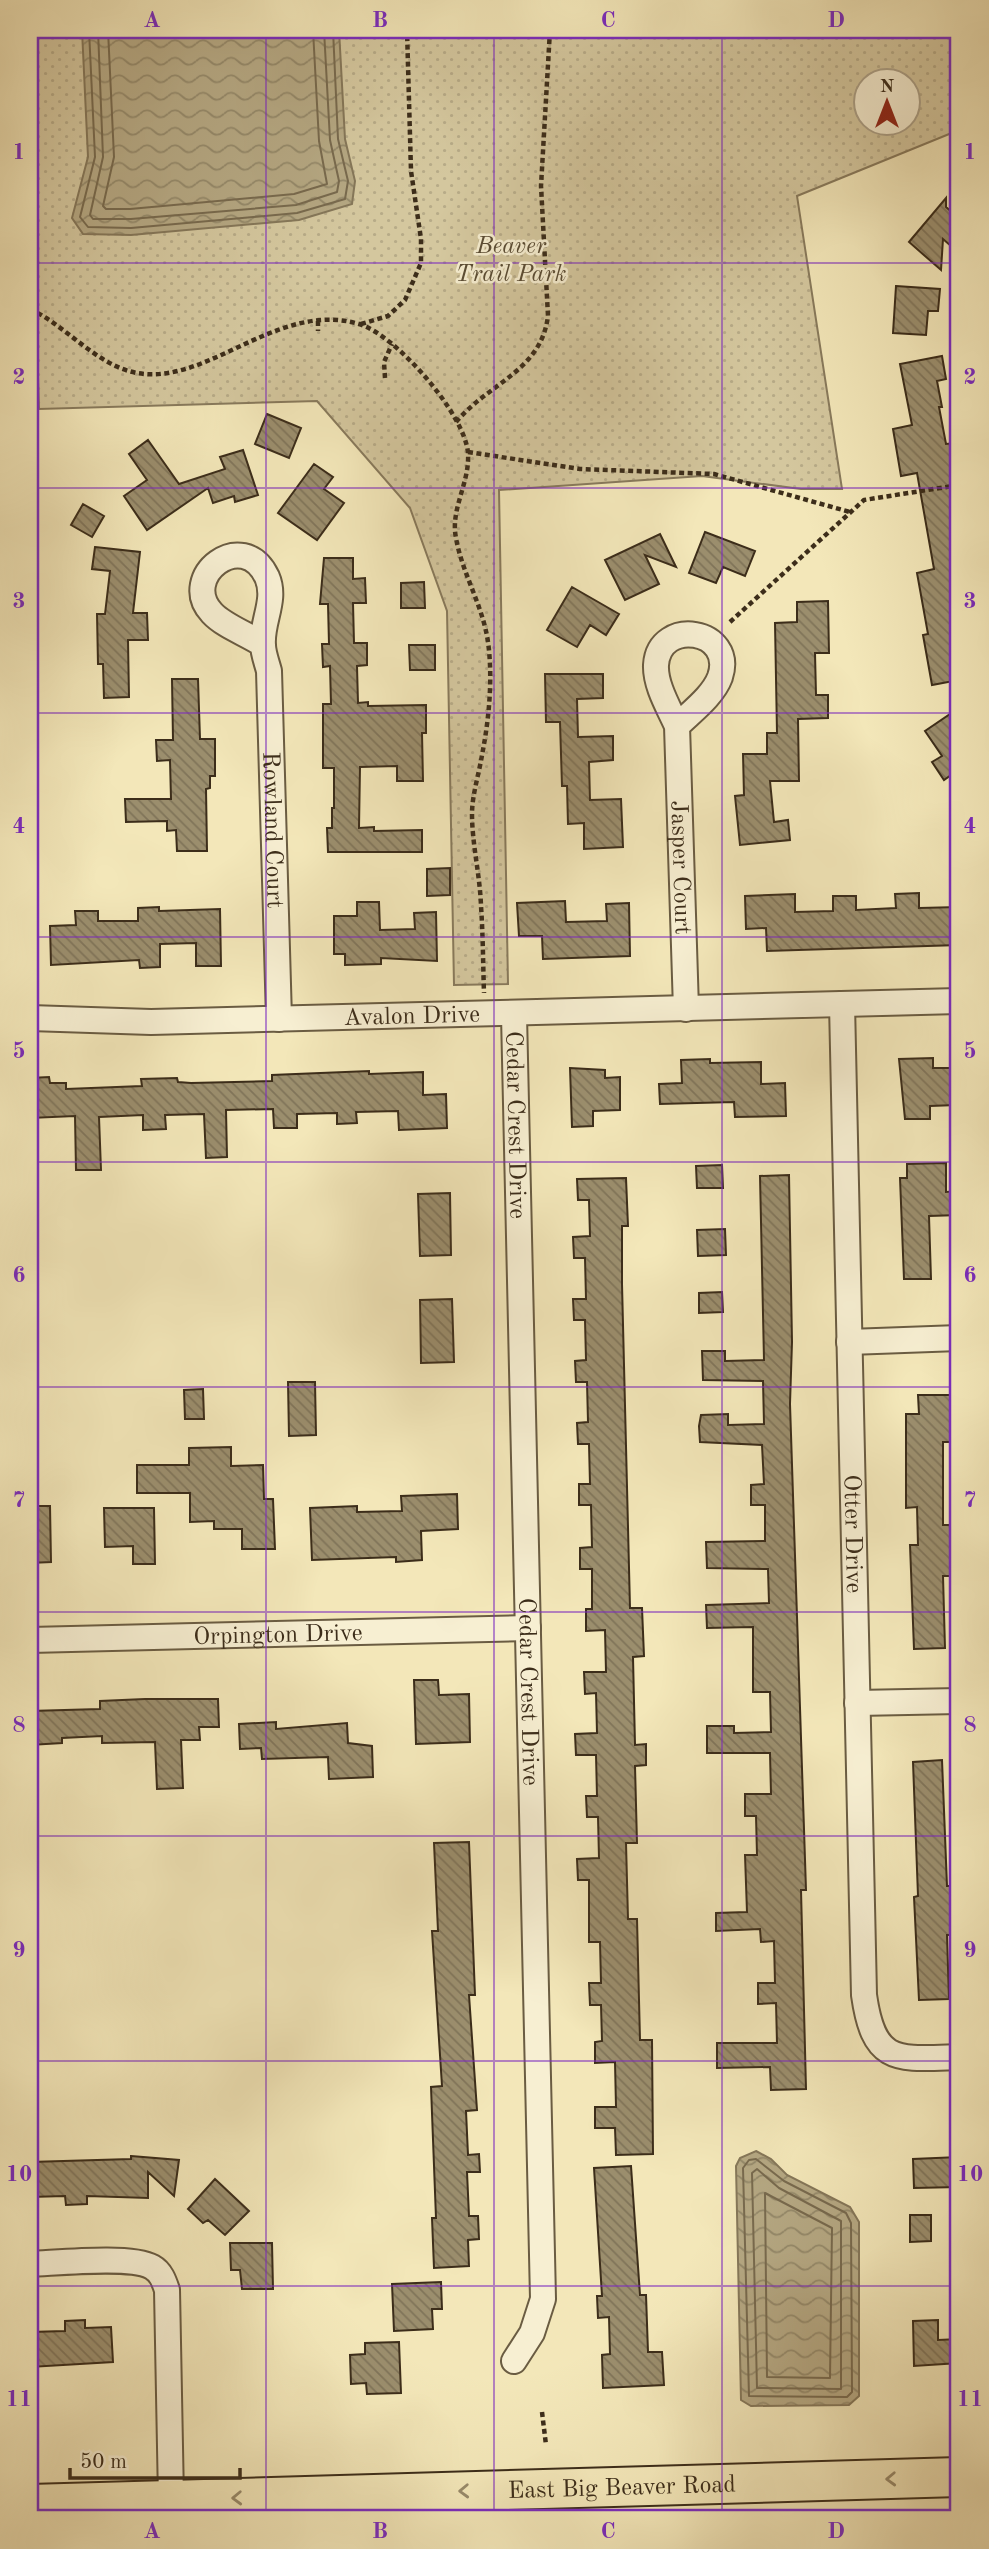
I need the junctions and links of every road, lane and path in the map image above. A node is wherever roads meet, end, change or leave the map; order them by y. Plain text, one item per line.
1 (407, 30) edge
2 (550, 30) edge
3 (30, 309) edge
4 (318, 320) junction
5 (360, 324) junction
6 (318, 331) dead end
7 (392, 344) junction
8 (385, 378) dead end
9 (456, 422) junction
10 (468, 452) junction
11 (959, 485) edge
12 (850, 512) junction
13 (730, 622) dead end
14 (262, 643) dead end
15 (677, 726) dead end
16 (484, 1000) dead end
17 (959, 1001) edge
18 (842, 1004) junction
19 (687, 1009) junction
20 (514, 1015) junction
21 (30, 1018) edge
22 (279, 1019) junction
23 (959, 1338) edge
24 (849, 1342) junction
25 (528, 1628) junction
26 (30, 1640) edge
27 (959, 1701) edge
28 (857, 1703) junction
29 (959, 2057) edge
30 (30, 2264) edge
31 (514, 2361) dead end
32 (542, 2412) dead end
33 (546, 2445) dead end
34 (959, 2477) edge
35 (357, 2494) junction
36 (171, 2499) junction
37 (30, 2504) edge
38 (88, 2511) edge
39 (326, 2519) edge

1 - 5 path
2 - 9 path
3 - 4 path
4 - 5 path
4 - 6 path
5 - 7 path
7 - 8 path
7 - 9 path
9 - 10 path
10 - 12 path
10 - 16 path
11 - 12 path
12 - 13 path
14 - 22 street, Rowland Court
15 - 19 street, Jasper Court
17 - 18 street, Avalon Drive
18 - 19 street, Avalon Drive
18 - 24 street, Otter Drive
19 - 20 street, Avalon Drive
20 - 22 street, Avalon Drive
20 - 25 street, Cedar Crest Drive
21 - 22 street, Avalon Drive
23 - 24 street
24 - 28 street, Otter Drive
25 - 26 street, Orpington Drive
25 - 31 street, Cedar Crest Drive
27 - 28 street
28 - 29 street, Otter Drive
30 - 36 street
32 - 33 path
34 -> 35 main road, East Big Beaver Road
35 -> 36 main road, East Big Beaver Road
35 - 39 main road
36 - 38 main road, East Big Beaver Road
37 - 38 main road, East Big Beaver Road

